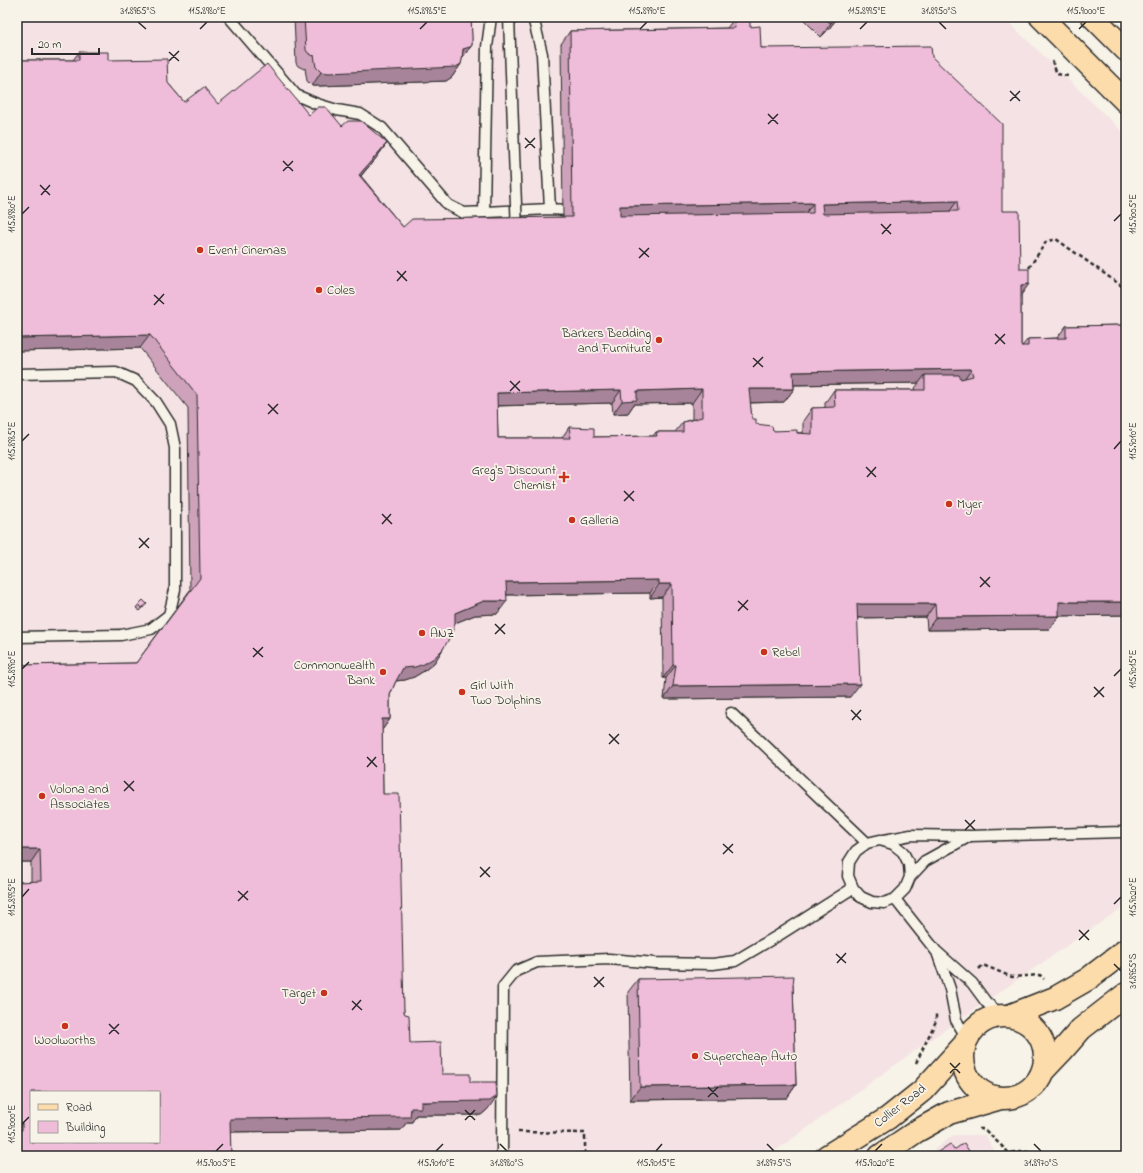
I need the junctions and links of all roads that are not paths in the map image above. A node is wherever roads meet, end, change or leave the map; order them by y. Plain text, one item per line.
1 (228, 17) edge
2 (491, 17) edge
3 (510, 17) edge
4 (533, 17) edge
5 (1041, 17) edge
6 (1093, 17) edge
7 (1126, 50) edge
8 (1126, 102) edge
9 (550, 210) junction
10 (567, 210) dead end
11 (484, 212) junction
12 (517, 240) edge
13 (17, 374) edge
14 (17, 637) edge
15 (731, 713) dead end
16 (1126, 830) edge
17 (970, 836) junction
18 (880, 840) junction
19 (867, 843) junction
20 (910, 877) junction
21 (852, 888) junction
22 (895, 899) junction
23 (1126, 950) edge
24 (936, 951) junction
25 (1126, 994) edge
26 (1006, 1016) junction
27 (966, 1042) junction
28 (1042, 1072) junction
29 (1001, 1098) junction
30 (502, 1156) edge
31 (827, 1156) edge
32 (880, 1156) edge

1 - 11 lane
2 - 11 lane
3 - 12 lane, bridge
4 - 9 lane
5 - 8 main road
6 - 7 main road
9 - 10 lane
9 - 11 lane
13 - 14 lane
15 - 19 lane
16 - 17 lane
17 - 18 lane
17 - 20 lane
18 - 19 lane
18 - 20 lane
19 - 21 lane
20 - 22 lane
21 - 22 lane
21 - 30 lane
22 - 24 lane
23 - 26 main road
24 - 26 lane
24 - 27 lane
25 - 28 main road
26 - 27 main road
26 - 28 main road
27 - 29 main road
27 - 31 main road, Collier Road
28 - 29 main road
29 - 32 main road

